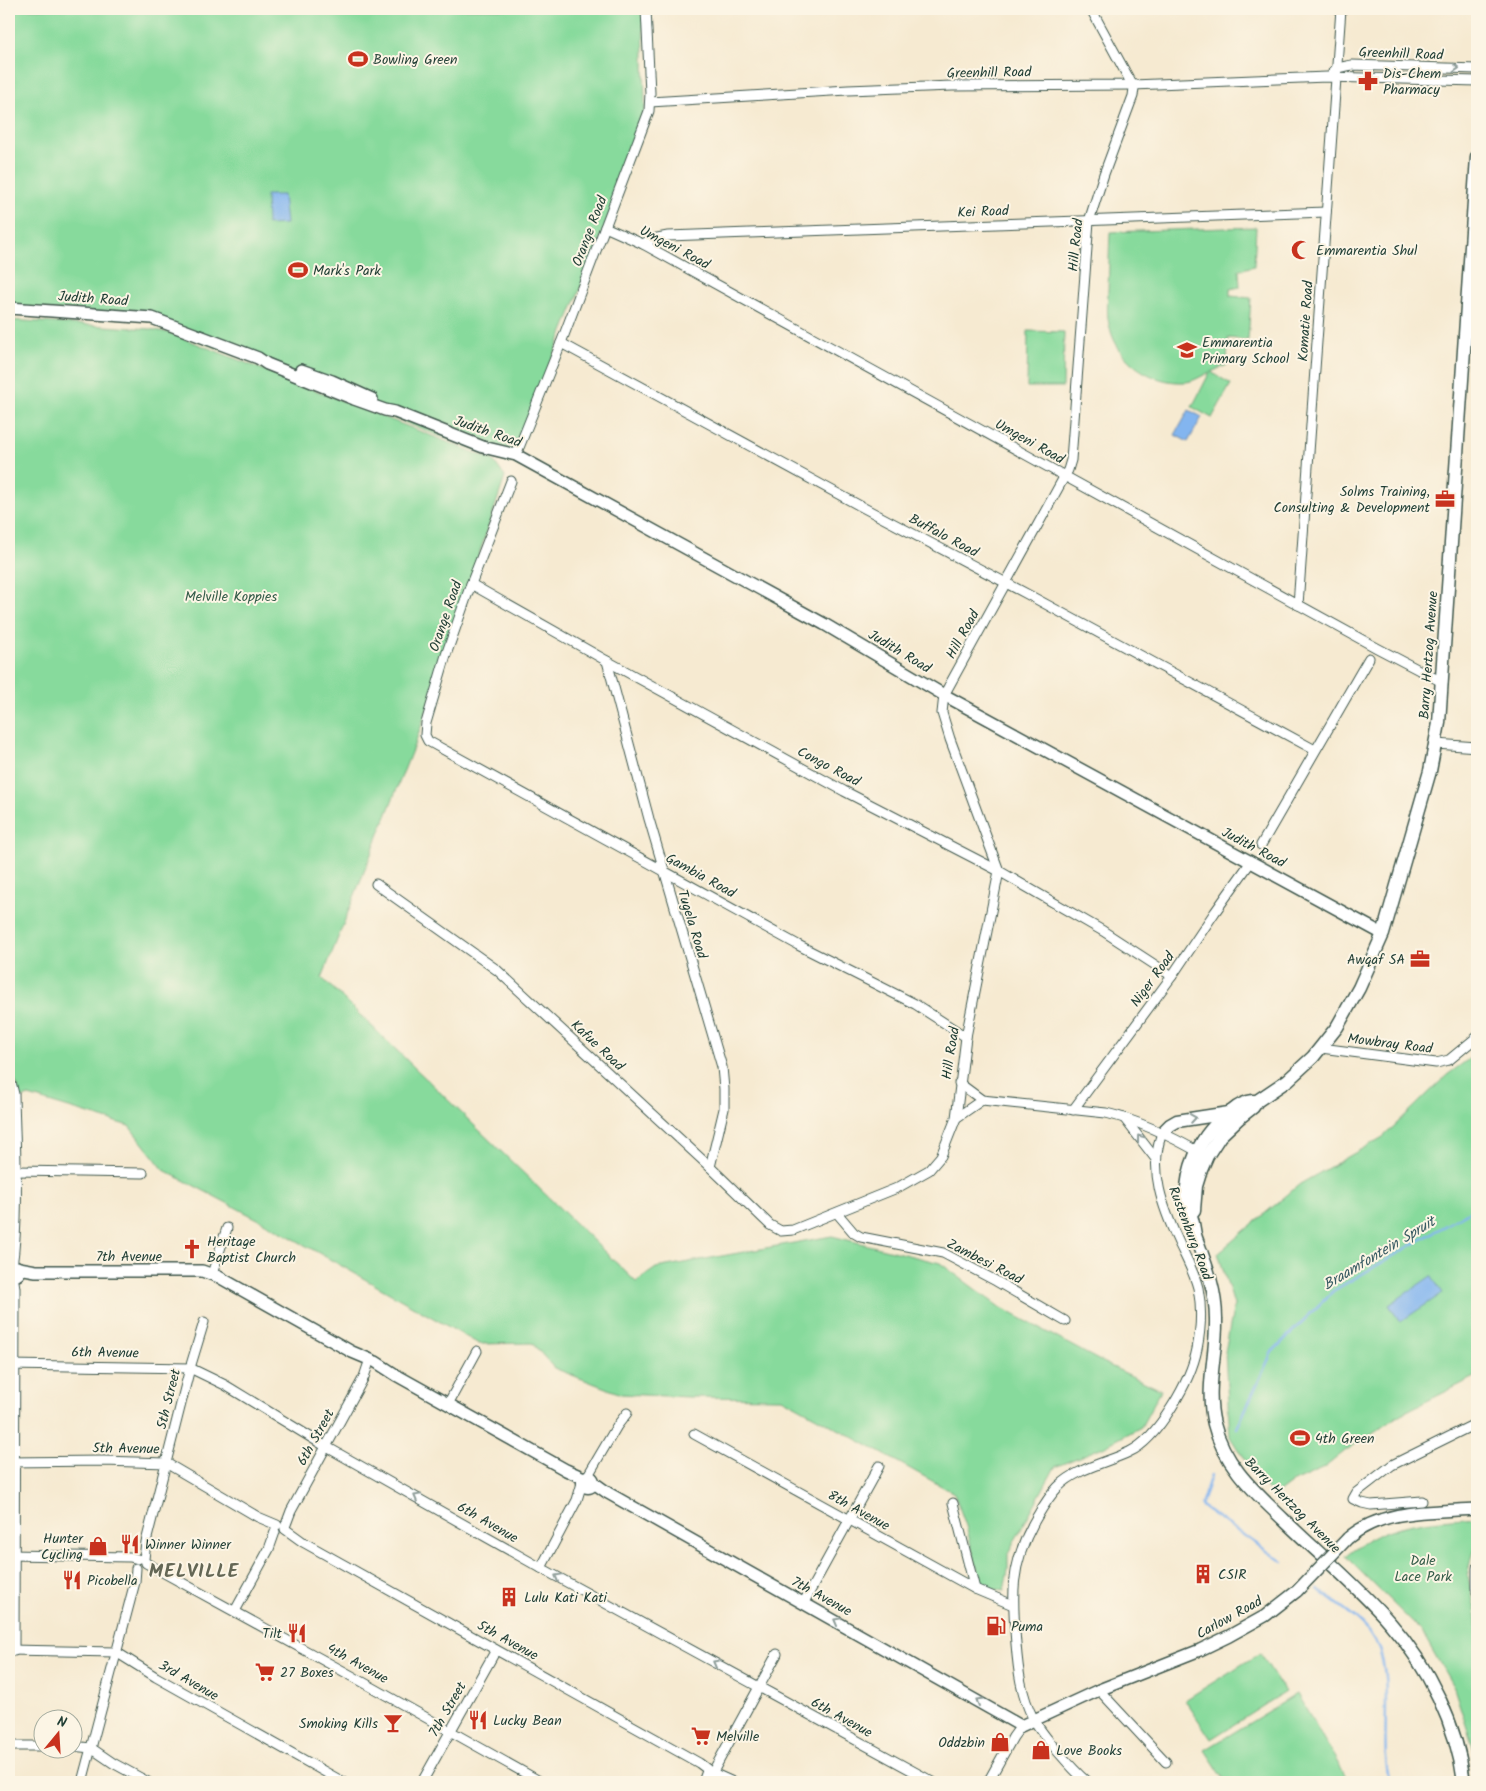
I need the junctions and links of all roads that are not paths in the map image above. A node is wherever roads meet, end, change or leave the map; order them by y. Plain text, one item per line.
1 (646, 9) edge
2 (1091, 9) edge
3 (1342, 9) edge
4 (1405, 65) junction
5 (1477, 69) edge
6 (1337, 72) junction
7 (1404, 79) junction
8 (1477, 81) edge
9 (1133, 85) junction
10 (650, 102) junction
11 (1477, 157) edge
12 (1326, 212) junction
13 (1089, 221) junction
14 (605, 227) junction
15 (642, 244) junction
16 (9, 308) edge
17 (561, 343) junction
18 (516, 455) junction
19 (1064, 476) junction
20 (511, 481) dead end
21 (1005, 582) junction
22 (471, 584) junction
23 (1298, 605) junction
24 (1369, 658) dead end
25 (607, 660) junction
26 (1442, 682) junction
27 (944, 695) junction
28 (425, 734) joint
29 (1436, 744) junction
30 (1477, 747) edge
31 (1315, 750) junction
32 (1261, 845) dead end
33 (1250, 863) junction
34 (663, 870) junction
35 (999, 871) junction
36 (376, 884) dead end
37 (1382, 934) junction
38 (1172, 976) junction
39 (966, 1036) junction
40 (1477, 1037) edge
41 (1321, 1048) junction
42 (960, 1083) junction
43 (10, 1085) edge
44 (982, 1100) junction
45 (1257, 1101) junction
46 (1073, 1110) junction
47 (1229, 1113) junction
48 (956, 1118) junction
49 (1124, 1118) junction
50 (1162, 1133) junction
51 (1202, 1153) junction
52 (1156, 1158) junction
53 (710, 1167) junction
54 (16, 1171) junction
55 (143, 1173) dead end
56 (837, 1213) junction
57 (227, 1228) dead end
58 (793, 1230) joint
59 (14, 1271) edge
60 (212, 1274) junction
61 (1065, 1321) dead end
62 (204, 1322) dead end
63 (477, 1351) dead end
64 (372, 1364) junction
65 (12, 1365) edge
66 (190, 1368) junction
67 (448, 1404) junction
68 (627, 1413) dead end
69 (1477, 1423) edge
70 (694, 1434) dead end
71 (325, 1446) junction
72 (12, 1462) edge
73 (166, 1463) junction
74 (879, 1466) dead end
75 (588, 1482) junction
76 (1422, 1502) dead end
77 (953, 1503) dead end
78 (1477, 1509) edge
79 (848, 1520) junction
80 (280, 1530) junction
81 (11, 1555) edge
82 (140, 1563) junction
83 (541, 1568) junction
84 (1477, 1568) edge
85 (975, 1589) junction
86 (1477, 1592) edge
87 (804, 1602) junction
88 (1013, 1605) junction
89 (235, 1611) junction
90 (11, 1650) edge
91 (496, 1650) junction
92 (116, 1652) junction
93 (776, 1654) dead end
94 (759, 1687) junction
95 (1099, 1690) junction
96 (1033, 1719) junction
97 (1021, 1726) junction
98 (450, 1730) junction
99 (9, 1746) edge
100 (32, 1746) edge
101 (82, 1747) edge
102 (91, 1748) junction
103 (1166, 1762) dead end
104 (711, 1770) junction
105 (729, 1780) edge
106 (82, 1782) edge
107 (148, 1782) edge
108 (343, 1782) edge
109 (422, 1782) edge
110 (541, 1782) edge
111 (704, 1782) edge
112 (933, 1782) edge
113 (988, 1782) edge
114 (1086, 1782) edge
115 (1464, 1782) edge

1 - 10 street, Orange Road
2 - 9 street
3 - 6 street, Komatie Road
4 -> 5 street, Greenhill Road
4 - 6 street, Greenhill Road
4 - 7 street
6 - 7 street, Greenhill Road
6 - 9 street, Greenhill Road
6 - 12 street, Komatie Road
7 - 8 street, Greenhill Road
9 - 10 street, Greenhill Road
9 - 13 street, Hill Road
10 - 14 street, Orange Road
11 - 26 main road, Barry Hertzog Avenue
12 - 13 street, Kei Road
12 - 23 street, Komatie Road
13 - 15 street, Kei Road
13 - 19 street, Hill Road
14 - 15 street, Umgeni Road
14 - 17 street, Orange Road
15 - 19 street, Umgeni Road
16 - 18 street, Judith Road
17 - 18 street, Orange Road
17 - 21 street, Buffalo Road
18 - 27 street, Judith Road
19 - 21 street, Hill Road
19 - 23 street, Umgeni Road
20 - 22 street, Orange Road
21 - 27 street, Hill Road
21 - 31 street, Buffalo Road
22 - 25 street, Congo Road
22 - 28 street, Orange Road
23 - 26 street, Umgeni Road
24 - 31 street
25 - 34 street, Tugela Road
25 - 35 street, Congo Road
26 - 29 main road, Barry Hertzog Avenue
27 - 33 street, Judith Road
27 - 35 street, Hill Road
28 - 34 street, Gambia Road
29 - 30 street
29 - 37 main road, Barry Hertzog Avenue
31 - 32 street
33 - 37 street, Judith Road
33 - 38 street, Niger Road
34 - 39 street, Gambia Road
34 - 53 street, Tugela Road
35 - 38 street, Congo Road
35 - 39 street, Hill Road
36 - 53 street, Kafue Road
37 - 41 main road, Barry Hertzog Avenue
38 - 46 street, Niger Road
39 - 42 street, Hill Road
40 - 41 street, Mowbray Road
41 - 45 main road, Barry Hertzog Avenue
42 - 44 street
42 - 48 street, Hill Road
43 - 54 street
44 - 46 street
44 - 48 street
45 - 47 main road, Barry Hertzog Avenue
45 - 51 main road, Barry Hertzog Avenue
46 - 49 street
50 -> 47 main road
47 - 51 main road, Barry Hertzog Avenue
48 - 56 street, Hill Road
49 - 50 street
52 -> 49 street
50 - 51 street
50 - 52 street, Rustenburg Road
51 - 115 main road, Barry Hertzog Avenue
52 - 88 street, Rustenburg Road
53 - 58 street, Kafue Road
54 - 55 street
54 - 59 street
56 - 58 street, Hill Road
56 - 61 street, Zambesi Road
57 - 60 street
59 - 60 street, 7th Avenue
59 - 65 street
60 - 64 street, 7th Avenue
62 - 66 street, 5th Street
63 - 67 street
64 - 67 street, 7th Avenue
64 - 71 street, 6th Street
65 - 66 street, 6th Avenue
65 - 72 street
66 - 71 street, 6th Avenue
66 - 73 street, 5th Street
67 - 75 street, 7th Avenue
68 - 75 street
69 - 76 street
70 - 79 street, 8th Avenue
71 - 80 street, 6th Street
83 -> 71 street, 6th Avenue
72 - 73 street, 5th Avenue
72 - 81 street
73 - 80 street, 5th Avenue
73 - 82 street, 5th Street
74 - 79 street
75 - 83 street
75 - 87 street, 7th Avenue
77 - 85 street
78 - 95 street, Carlow Road, bridge
79 - 85 street, 8th Avenue
79 - 87 street
80 - 89 street, 6th Street
80 - 91 street, 5th Avenue
81 - 82 street, 4th Avenue
81 - 90 street
82 - 89 street, 4th Avenue
82 - 92 street, 5th Street
94 -> 83 street, 6th Avenue
84 - 86 street
85 - 88 street, 8th Avenue
97 -> 87 street, 7th Avenue
88 - 96 street, Rustenburg Road
89 - 98 street, 4th Avenue
90 - 92 street
91 - 98 street, 7th Street
91 - 104 street, 5th Avenue
92 - 102 street, 5th Street
92 - 108 street, 3rd Avenue
93 - 94 street
94 - 104 street
94 - 112 street, 6th Avenue
95 - 96 street, Carlow Road
95 - 103 street
96 - 97 street, Carlow Road
96 - 114 street, Rustenburg Road
97 - 113 street
98 - 109 street, 7th Street
98 - 110 street, 4th Avenue
99 - 100 street
101 - 102 street
102 - 106 street, 5th Street
102 - 107 street
104 - 105 street, 5th Avenue
104 - 111 street

